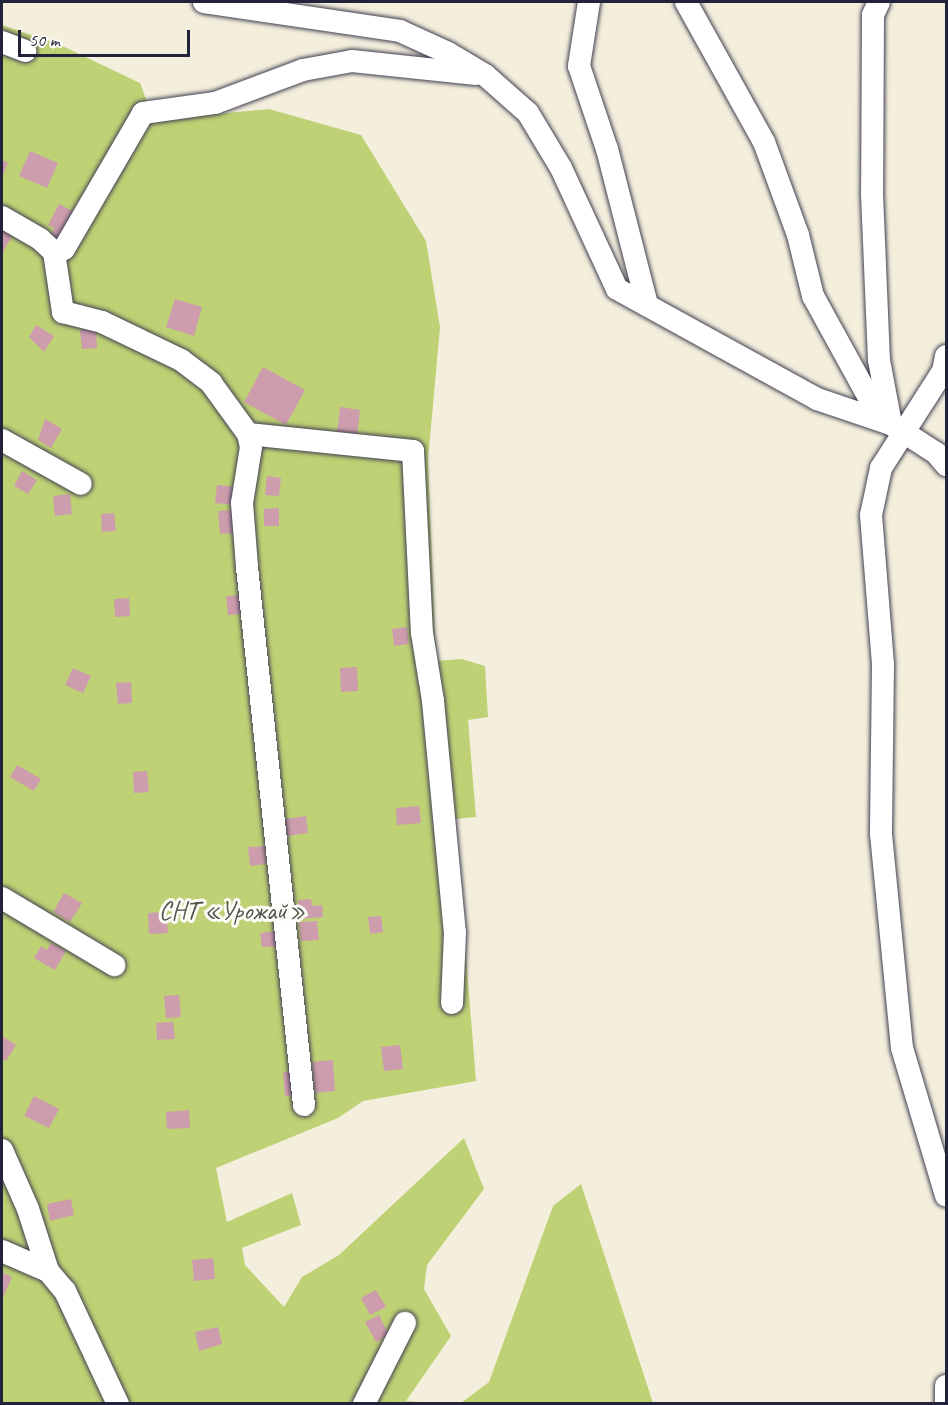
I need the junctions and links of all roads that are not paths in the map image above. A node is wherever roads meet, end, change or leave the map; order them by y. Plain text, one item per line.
1 (204, 2) edge
2 (589, 2) edge
3 (686, 2) edge
4 (879, 2) edge
5 (2, 42) edge
6 (25, 51) dead end
7 (485, 75) junction
8 (2, 217) edge
9 (54, 252) junction
10 (647, 305) junction
11 (946, 356) edge
12 (892, 425) junction
13 (248, 434) junction
14 (2, 440) edge
15 (946, 465) edge
16 (81, 484) dead end
17 (2, 898) edge
18 (114, 965) dead end
19 (452, 1003) dead end
20 (304, 1105) dead end
21 (2, 1150) edge
22 (946, 1196) edge
23 (2, 1251) edge
24 (48, 1271) junction
25 (405, 1323) dead end
26 (946, 1386) edge
27 (118, 1404) edge
28 (364, 1404) edge
29 (946, 1404) edge

1 - 7 street
2 - 10 street
3 - 12 street
4 - 12 street
5 - 6 street
7 - 9 street
7 - 10 street
8 - 9 street
9 - 13 street
10 - 12 street
11 - 12 street
12 - 15 street
12 - 22 street
13 - 19 street
13 - 20 street
14 - 16 street
17 - 18 street
21 - 24 street
23 - 24 street
24 - 27 street
25 - 28 street
26 - 29 street

